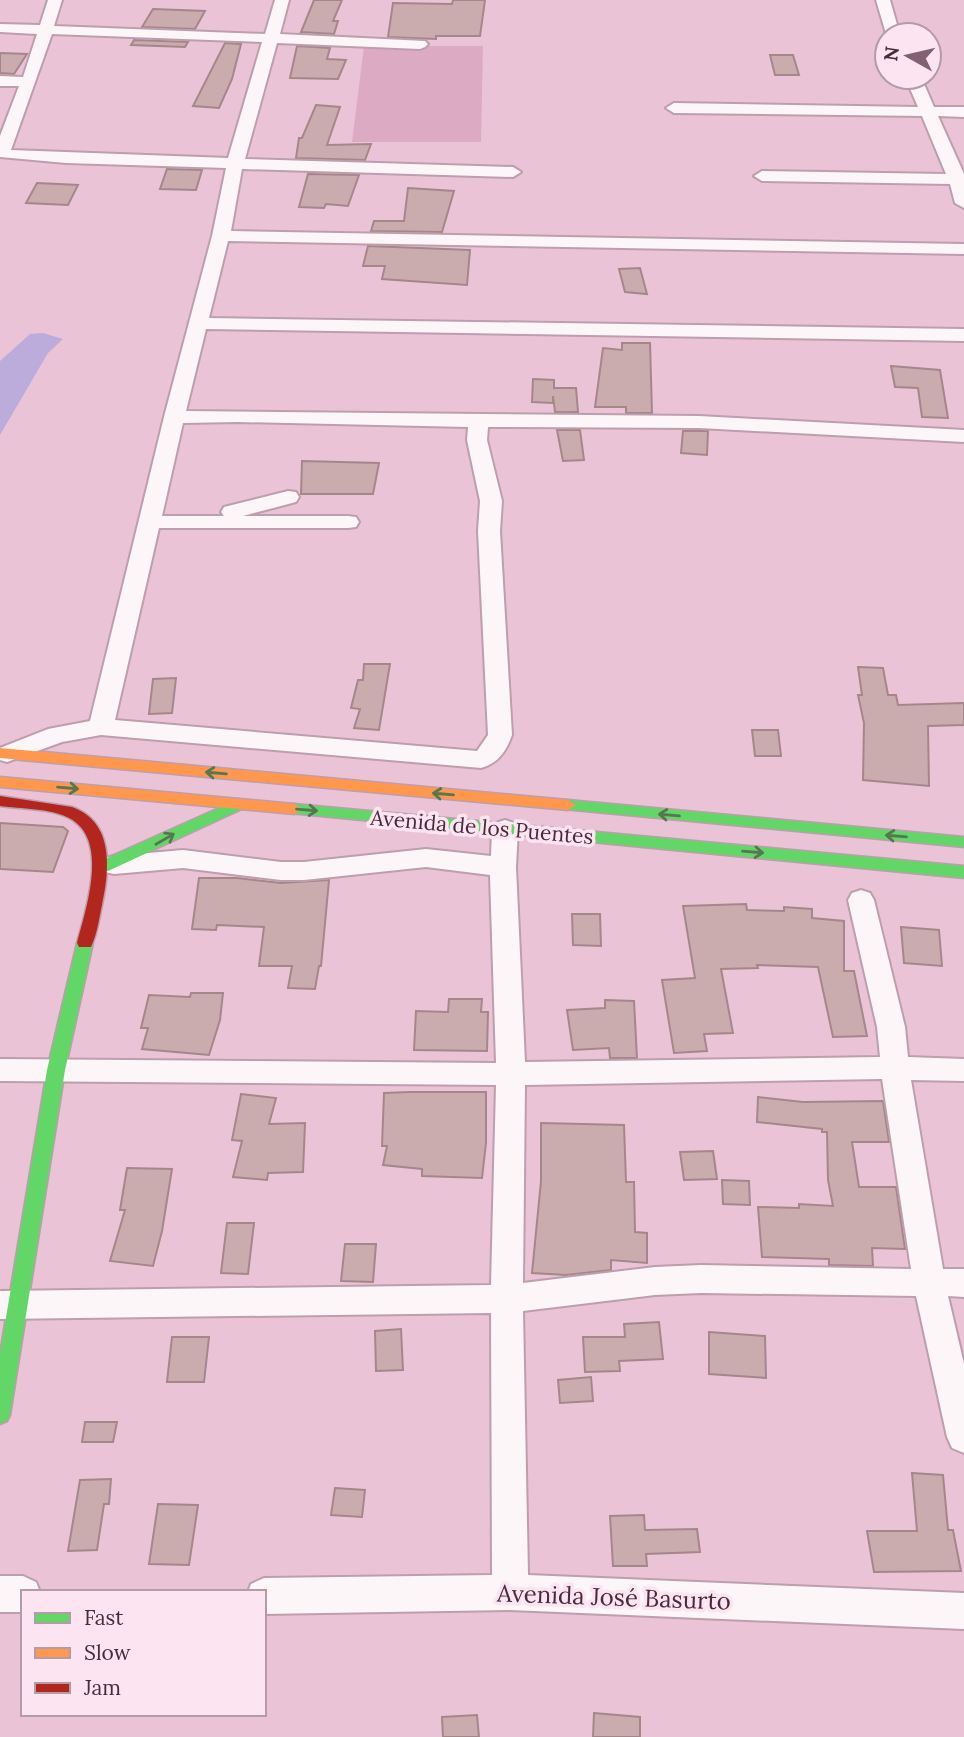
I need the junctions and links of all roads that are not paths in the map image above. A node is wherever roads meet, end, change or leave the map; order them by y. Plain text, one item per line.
1 (55, 0) edge
2 (282, 0) edge
3 (883, 0) edge
4 (890, 21) edge
5 (0, 27) edge
6 (45, 29) junction
7 (269, 38) junction
8 (420, 44) dead end
9 (0, 81) edge
10 (29, 82) junction
11 (919, 91) edge
12 (674, 108) dead end
13 (928, 112) junction
14 (964, 112) edge
15 (235, 163) junction
16 (513, 172) dead end
17 (762, 176) dead end
18 (960, 179) edge
19 (964, 203) edge
20 (221, 236) junction
21 (964, 248) edge
22 (198, 323) junction
23 (964, 335) edge
24 (174, 417) junction
25 (478, 420) junction
26 (964, 436) edge
27 (288, 497) dead end
28 (196, 521) junction
29 (149, 522) junction
30 (348, 522) dead end
31 (101, 727) junction
32 (233, 739) junction
33 (3, 754) edge
34 (255, 777) junction
35 (0, 782) edge
36 (0, 801) edge
37 (239, 804) junction
38 (505, 829) junction
39 (964, 842) edge
40 (102, 867) junction
41 (503, 867) junction
42 (964, 872) edge
43 (861, 900) dead end
44 (895, 1068) junction
45 (0, 1070) edge
46 (57, 1070) junction
47 (964, 1070) edge
48 (512, 1074) junction
49 (929, 1282) junction
50 (964, 1283) edge
51 (507, 1299) junction
52 (9, 1305) edge
53 (0, 1415) edge
54 (964, 1437) edge
55 (510, 1592) junction
56 (0, 1594) edge
57 (21, 1594) edge
58 (266, 1596) edge
59 (964, 1611) edge

1 - 6 street
2 - 7 street
3 - 4 street
5 - 6 street
6 - 7 street
6 - 10 street
7 - 8 street
7 - 15 street
9 - 10 street
10 - 15 street
11 - 13 street
12 - 13 street
13 - 14 street
13 - 18 street
15 - 16 street
15 - 20 street
17 - 18 street
18 - 19 street
20 - 21 street
20 - 22 street
22 - 23 street
22 - 24 street
24 - 25 street
24 - 29 street
25 - 26 street
25 - 32 street
27 - 28 street
28 - 29 street
28 - 30 street
29 - 31 street
31 - 32 street
31 - 33 street
32 - 34 street
34 -> 33 main road, Avenida de los Puentes
39 -> 34 main road, Avenida de los Puentes
35 -> 37 main road, Avenida de los Puentes
36 - 40 main road
37 -> 38 main road, Avenida de los Puentes
40 -> 37 main road
38 - 41 street
38 -> 42 main road, Avenida de los Puentes
40 - 41 street
40 - 46 main road
41 - 48 street
43 - 44 street
44 - 47 street
44 - 48 street
44 - 49 street
45 - 46 street
46 - 48 street
46 - 52 main road
48 - 51 street
49 - 50 street
49 - 51 street
49 - 54 street
51 - 52 street
51 - 55 street
52 - 53 main road
55 - 58 street, Avenida José Basurto
55 - 59 street, Avenida José Basurto
56 - 57 street

